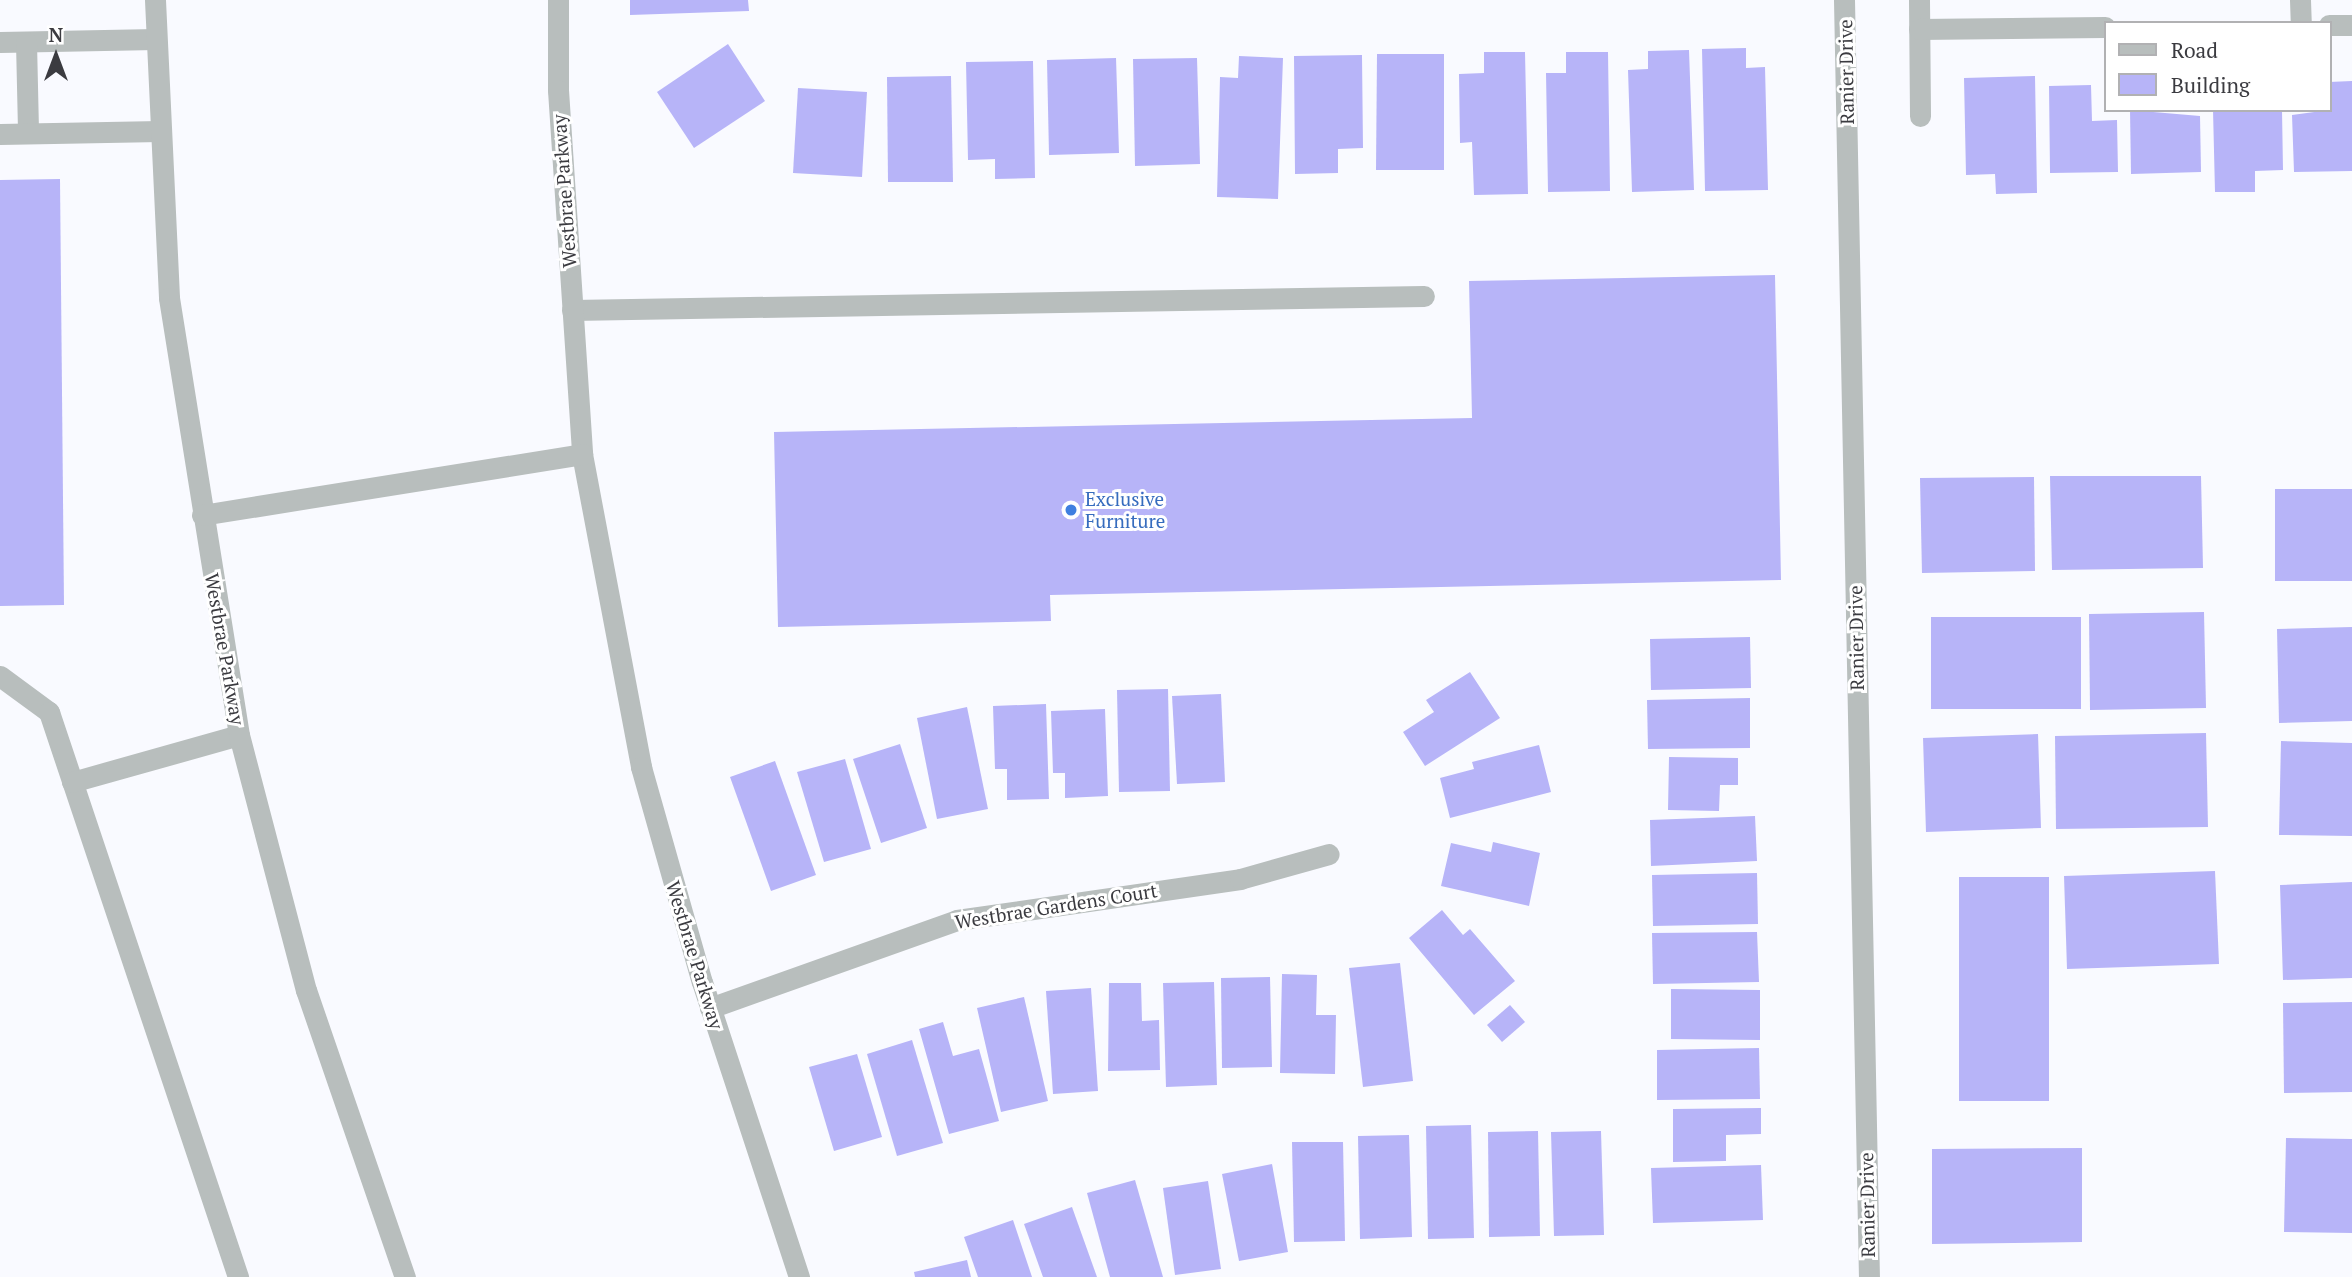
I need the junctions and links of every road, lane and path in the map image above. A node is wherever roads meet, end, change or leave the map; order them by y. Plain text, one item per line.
1 (155, 0) edge
2 (558, 0) edge
3 (1844, 0) edge
4 (1919, 0) edge
5 (2300, 0) edge
6 (2301, 21) edge
7 (2331, 25) edge
8 (2352, 25) edge
9 (2104, 27) edge
10 (1919, 29) junction
11 (156, 38) junction
12 (0, 42) edge
13 (26, 42) junction
14 (1920, 116) dead end
15 (160, 131) junction
16 (28, 133) junction
17 (0, 134) edge
18 (1424, 296) dead end
19 (572, 310) junction
20 (582, 454) junction
21 (202, 514) junction
22 (0, 676) edge
23 (239, 735) junction
24 (72, 782) junction
25 (1329, 854) dead end
26 (710, 1008) junction
27 (238, 1277) edge
28 (404, 1277) edge
29 (799, 1277) edge
30 (1869, 1277) edge

1 - 11 street, Westbrae Parkway
2 - 19 street, Westbrae Parkway
3 - 30 street, Ranier Drive
4 - 10 street
5 - 6 street
7 - 8 street
9 - 10 street
10 - 14 street
11 - 13 street
11 - 15 street, Westbrae Parkway
12 - 13 street
13 - 16 street
15 - 16 street
15 - 21 street, Westbrae Parkway
16 - 17 street
18 - 19 street
19 - 20 street, Westbrae Parkway
20 - 21 street
20 - 26 street, Westbrae Parkway
21 - 23 street, Westbrae Parkway
22 - 24 street
23 - 24 street
23 - 28 street, Westbrae Parkway
24 - 27 street
25 - 26 street, Westbrae Gardens Court
26 - 29 street, Westbrae Parkway

